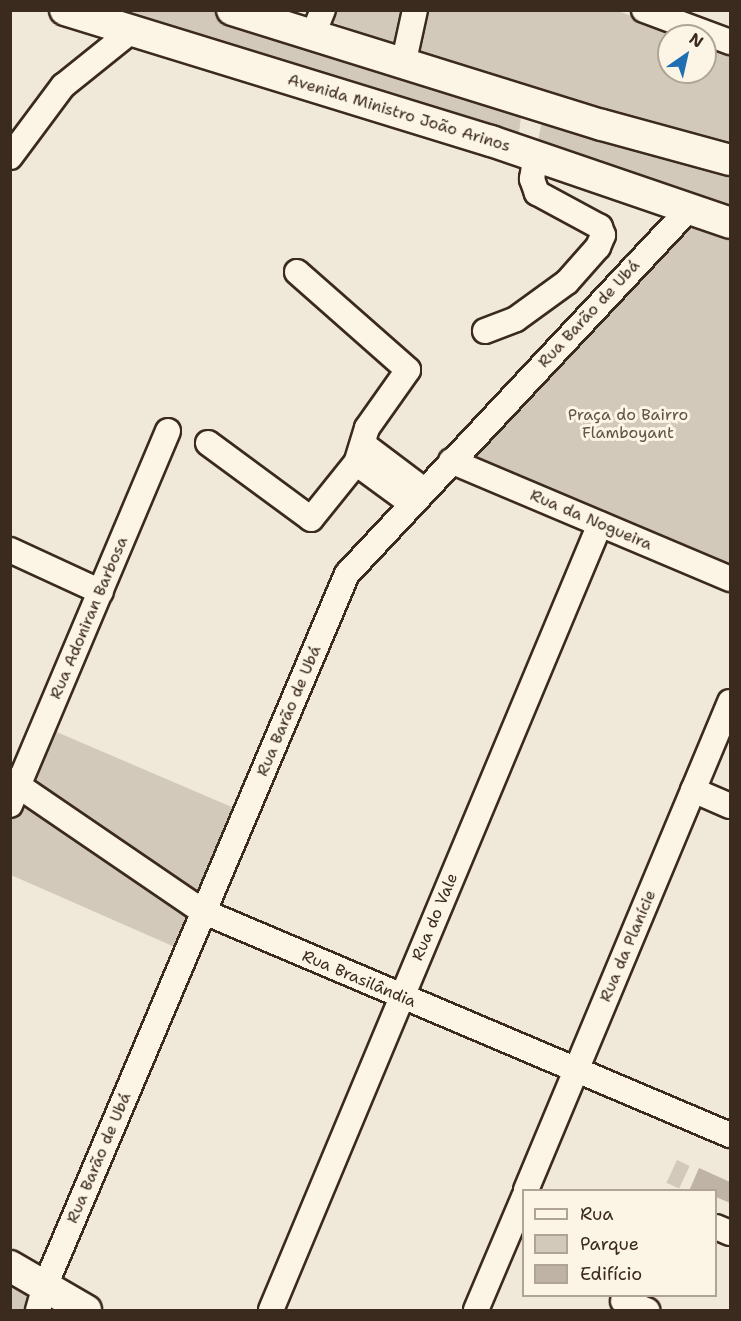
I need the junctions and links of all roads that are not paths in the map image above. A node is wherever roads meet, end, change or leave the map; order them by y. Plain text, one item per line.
1 (64, 10) edge
2 (232, 10) edge
3 (415, 10) edge
4 (644, 10) edge
5 (140, 20) edge
6 (318, 24) edge
7 (730, 42) edge
8 (403, 64) junction
9 (344, 96) junction
10 (536, 155) junction
11 (10, 157) edge
12 (730, 160) edge
13 (690, 208) junction
14 (730, 223) edge
15 (297, 272) dead end
16 (485, 331) dead end
17 (168, 431) dead end
18 (208, 443) dead end
19 (359, 454) junction
20 (451, 461) junction
21 (418, 497) junction
22 (600, 524) junction
23 (10, 550) edge
24 (730, 579) edge
25 (101, 592) junction
26 (730, 702) edge
27 (14, 790) edge
28 (693, 790) junction
29 (730, 806) edge
30 (202, 911) junction
31 (402, 998) junction
32 (577, 1070) junction
33 (730, 1135) edge
34 (527, 1189) edge
35 (522, 1202) edge
36 (10, 1266) edge
37 (41, 1298) edge
38 (622, 1302) edge
39 (75, 1308) edge
40 (271, 1311) edge
41 (476, 1311) edge
42 (647, 1311) edge

1 - 5 main road, Avenida Ministro João Arinos
2 - 6 main road
3 - 8 street
4 - 7 street
5 - 9 main road, Avenida Ministro João Arinos
5 - 11 street
6 - 8 main road
8 - 9 main road
8 - 12 main road
9 - 10 main road, Avenida Ministro João Arinos
10 - 13 main road, Avenida Ministro João Arinos
10 - 16 street
13 - 14 main road, Avenida Ministro João Arinos
13 - 20 street, Rua Barão de Ubá
15 - 19 street
17 - 25 street, Rua Adoniran Barbosa
18 - 19 street
19 - 21 street
20 - 21 street, Rua Barão de Ubá
20 - 22 street, Rua da Nogueira
21 - 30 street, Rua Barão de Ubá
22 - 24 street, Rua da Nogueira
22 - 31 street, Rua do Vale
23 - 25 street
25 - 27 street, Rua Adoniran Barbosa
26 - 28 street, Rua da Planície
27 - 30 street, Rua Brasilândia
28 - 29 street
28 - 32 street, Rua da Planície
30 - 31 street, Rua Brasilândia
30 - 37 street, Rua Barão de Ubá
31 - 32 street, Rua Brasilândia
31 - 40 street, Rua do Vale
32 - 33 street, Rua Brasilândia
32 - 34 street, Rua da Planície
35 - 41 street
36 - 37 main road
37 - 39 main road
38 - 42 street

